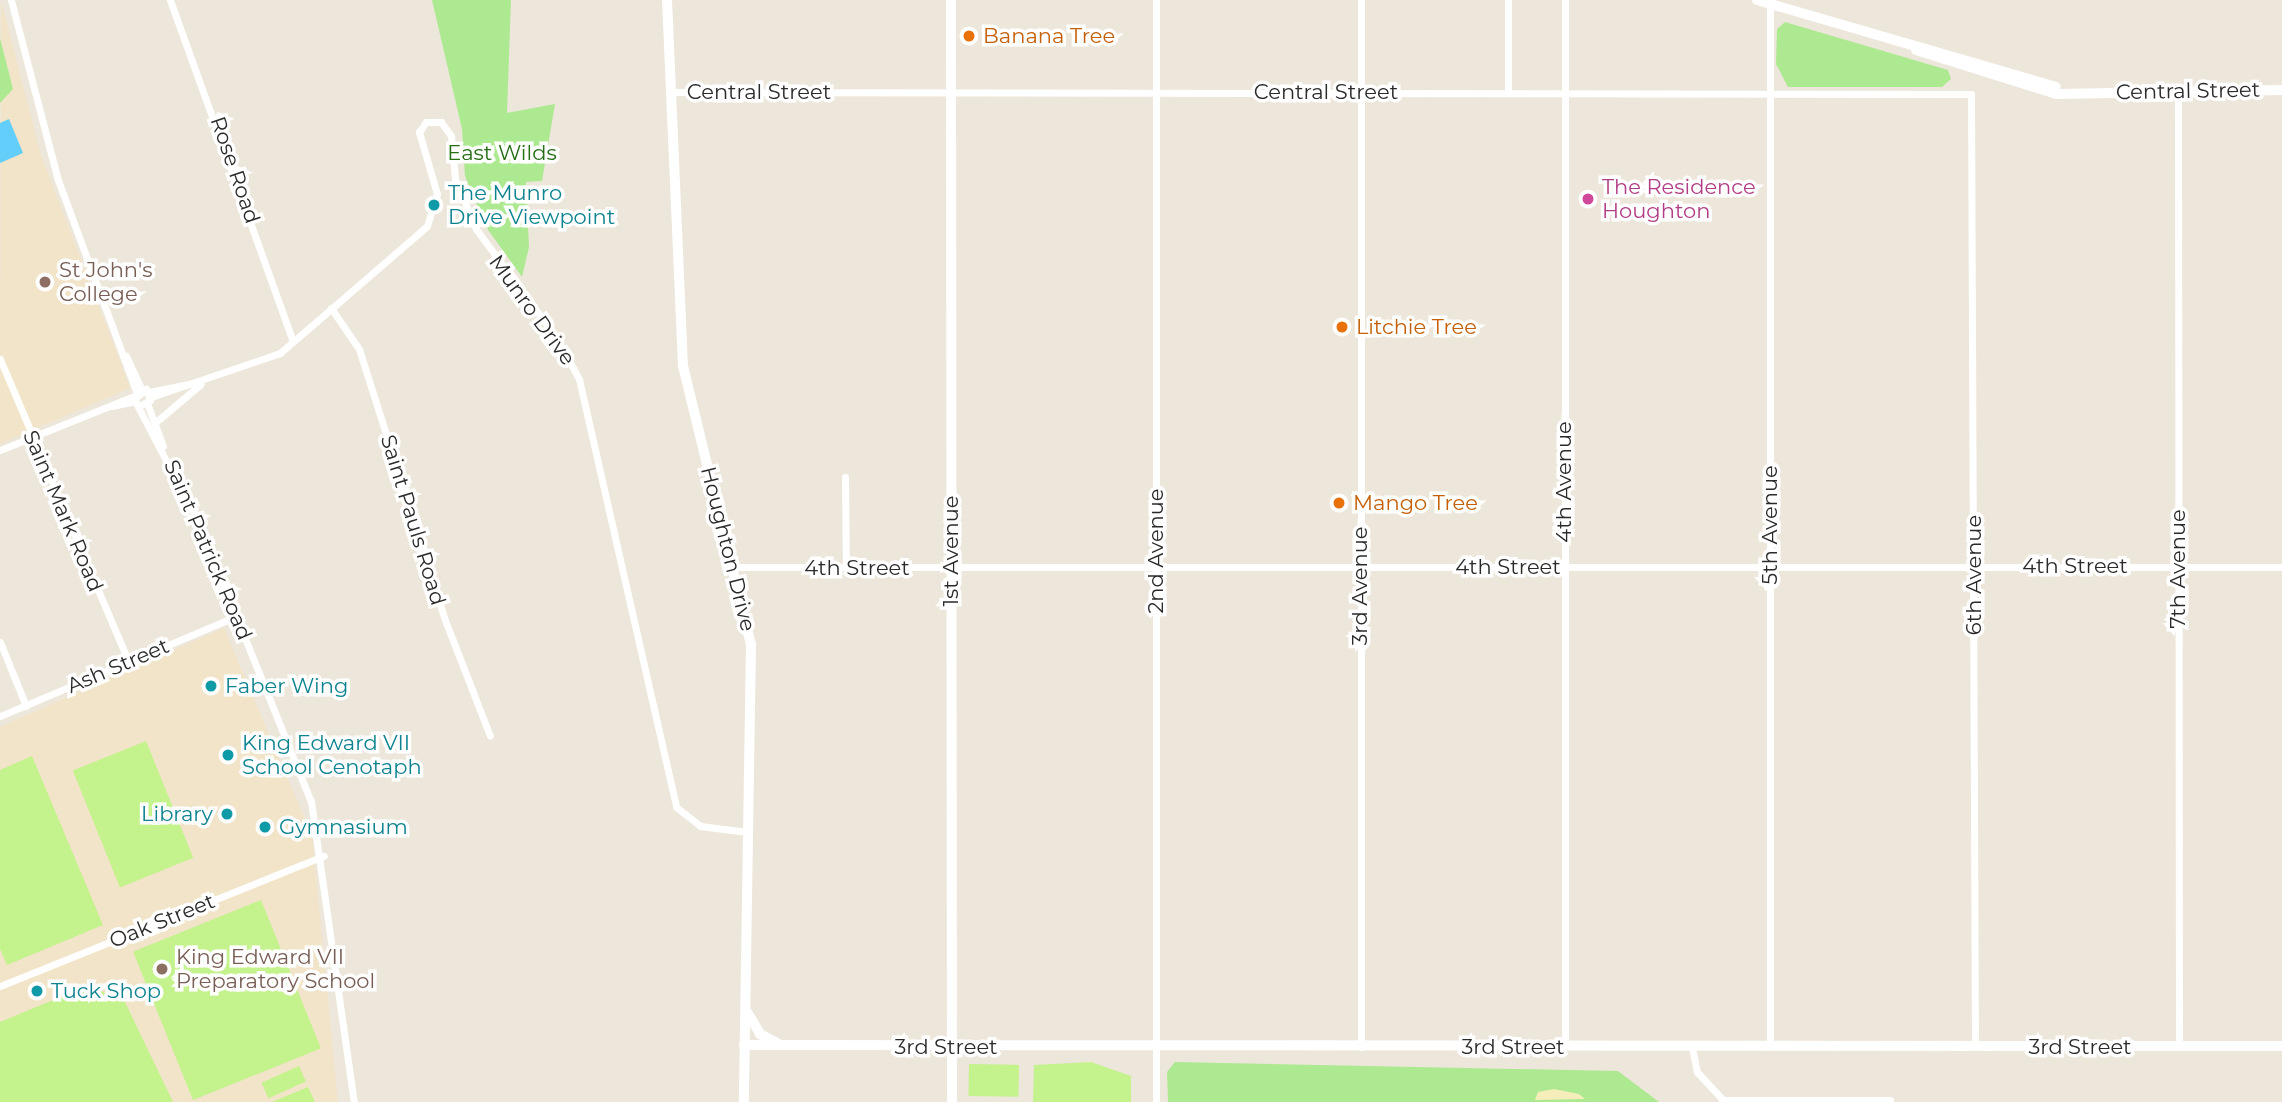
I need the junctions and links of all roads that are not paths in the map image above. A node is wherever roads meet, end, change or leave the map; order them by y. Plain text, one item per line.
1 (11, 0) edge
2 (170, 0) edge
3 (667, 0) edge
4 (951, 0) edge
5 (1156, 0) edge
6 (1361, 0) edge
7 (1508, 0) edge
8 (1565, 0) edge
9 (1757, 0) edge
10 (1770, 4) junction
11 (1508, 90) junction
12 (2178, 90) junction
13 (2282, 90) edge
14 (670, 92) junction
15 (951, 92) junction
16 (1155, 92) junction
17 (1360, 92) junction
18 (1564, 92) junction
19 (1769, 92) junction
20 (1974, 103) joint
21 (331, 309) junction
22 (293, 342) junction
23 (0, 359) edge
24 (207, 380) junction
25 (142, 397) junction
26 (157, 421) junction
27 (30, 437) junction
28 (163, 446) junction
29 (0, 450) edge
30 (845, 477) dead end
31 (1974, 566) junction
32 (2178, 566) junction
33 (733, 567) junction
34 (1157, 567) junction
35 (1564, 567) junction
36 (1770, 567) junction
37 (2282, 567) edge
38 (846, 568) junction
39 (951, 568) junction
40 (1360, 568) junction
41 (237, 616) junction
42 (0, 642) edge
43 (128, 661) junction
44 (26, 706) junction
45 (0, 716) edge
46 (490, 736) dead end
47 (748, 832) junction
48 (324, 856) junction
49 (0, 986) edge
50 (745, 1007) junction
51 (744, 1045) junction
52 (785, 1046) junction
53 (1156, 1046) junction
54 (2282, 1046) edge
55 (952, 1047) junction
56 (1361, 1047) junction
57 (1565, 1047) junction
58 (1692, 1047) junction
59 (1770, 1047) junction
60 (1975, 1047) junction
61 (2179, 1047) junction
62 (1890, 1100) edge
63 (1723, 1101) edge
64 (354, 1102) edge
65 (744, 1102) edge
66 (952, 1102) edge
67 (1156, 1102) edge

1 - 25 street, Saint Patrick Road
2 - 22 street, Rose Road
3 - 14 street, Houghton Drive
4 - 15 street, 1st Avenue
5 - 16 street, 2nd Avenue
6 - 17 street, 3rd Avenue
7 - 11 street
8 - 18 street, 4th Avenue
9 - 10 street, Central Street
10 - 12 street, Central Street
10 - 19 street, 5th Avenue
11 - 17 street, Central Street
11 - 18 street, Central Street
12 - 13 street, Central Street
12 - 32 street, 7th Avenue
14 - 15 street, Central Street
14 - 33 street, Houghton Drive
15 - 16 street, Central Street
15 - 39 street, 1st Avenue
16 - 17 street, Central Street
16 - 34 street, 2nd Avenue
17 - 40 street, 3rd Avenue
18 - 19 street, Central Street
18 - 35 street, 4th Avenue
19 - 20 street, Central Street
19 - 36 street, 5th Avenue
20 - 31 street, 6th Avenue
21 - 22 street, Munro Drive
21 - 46 street, Saint Pauls Road
21 - 47 street, Munro Drive
22 - 24 street, Munro Drive
23 - 27 street, Saint Mark Road
24 - 25 street
24 - 26 street
25 - 26 street, Saint Patrick Road
25 - 27 street
25 - 28 street, Saint Patrick Road
26 - 28 street, Saint Patrick Road
27 - 29 street
27 - 43 street, Saint Mark Road
28 - 41 street, Saint Patrick Road
30 - 38 street
31 - 32 street, 4th Street
31 - 36 street, 4th Street
31 - 60 street, 6th Avenue
32 - 37 street, 4th Street
32 - 61 street, 7th Avenue
33 - 38 street, 4th Street
33 - 47 street, Houghton Drive
34 - 39 street, 4th Street
34 - 40 street, 4th Street
34 - 53 street, 2nd Avenue
35 - 36 street, 4th Street
35 - 40 street, 4th Street
35 - 57 street, 4th Avenue
36 - 59 street, 5th Avenue
38 - 39 street, 4th Street
39 - 55 street, 1st Avenue
40 - 56 street, 3rd Avenue
41 - 43 street, Ash Street
41 - 48 street, Saint Patrick Road
42 - 44 street
43 - 44 street, Ash Street
44 - 45 street, Ash Street
47 - 50 street, Houghton Drive
48 - 49 street, Oak Street
48 - 64 street, Saint Patrick Road
50 - 51 street, Houghton Drive
50 - 52 street
51 - 52 street, 3rd Street
51 - 65 street, Houghton Drive
52 - 55 street, 3rd Street
53 - 55 street, 3rd Street
53 - 56 street, 3rd Street
53 - 67 street, 2nd Avenue
54 - 61 street, 3rd Street
55 - 66 street, 1st Avenue
56 - 57 street, 3rd Street
57 - 58 street, 3rd Street
58 - 59 street, 3rd Street
58 - 63 street
59 - 60 street, 3rd Street
60 - 61 street, 3rd Street
62 - 63 street

